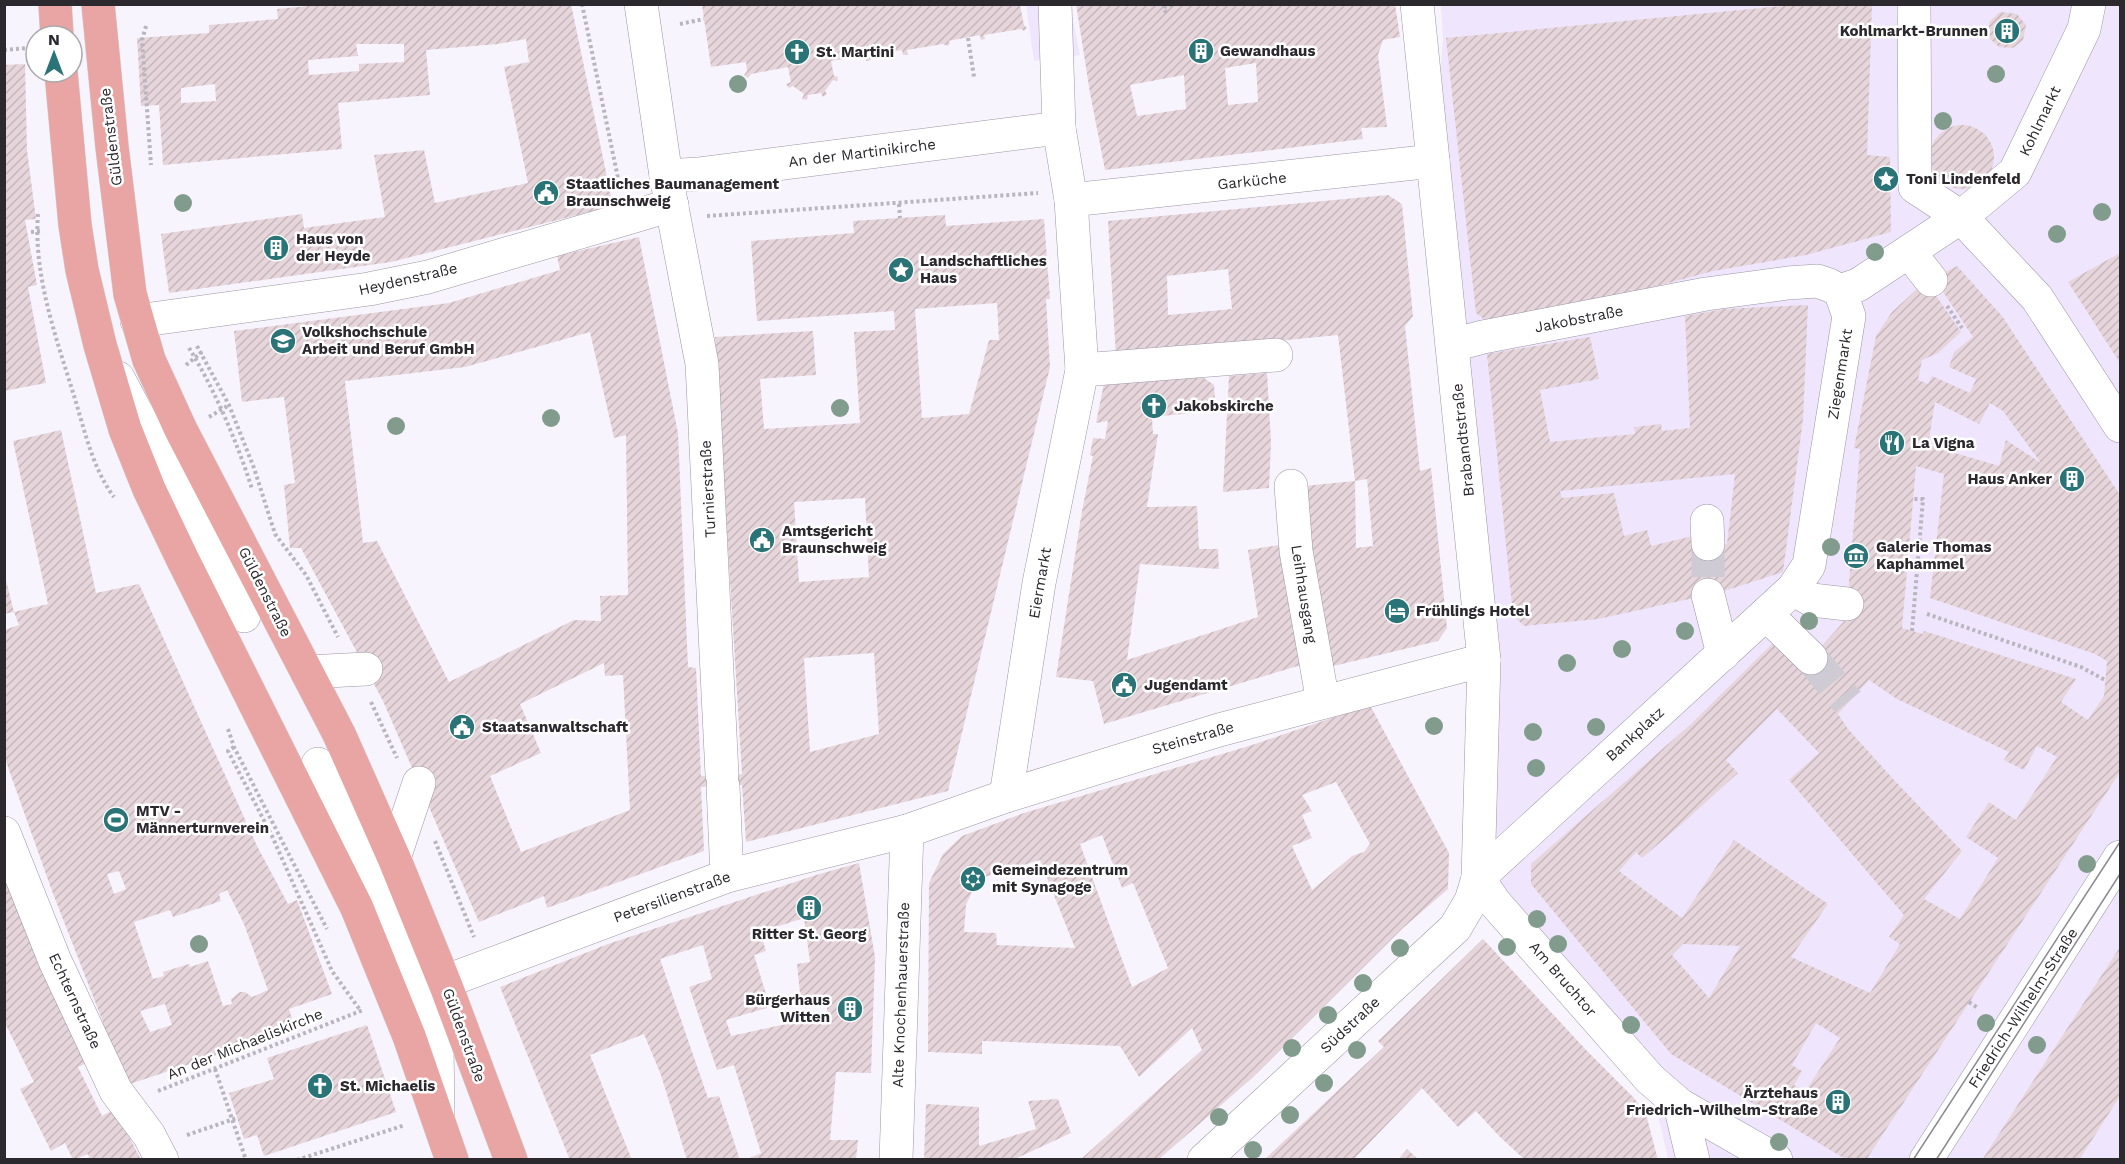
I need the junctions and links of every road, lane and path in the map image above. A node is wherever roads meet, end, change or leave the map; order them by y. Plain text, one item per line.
1 (55, 4) edge
2 (98, 4) edge
3 (582, 4) edge
4 (641, 4) edge
5 (1055, 4) edge
6 (1175, 4) edge
7 (1417, 4) edge
8 (1914, 4) edge
9 (2090, 4) edge
10 (1166, 13) dead end
11 (704, 19) dead end
12 (56, 24) edge
13 (680, 24) dead end
14 (146, 26) dead end
15 (968, 38) dead end
16 (24, 48) edge
17 (4, 50) edge
18 (974, 77) dead end
19 (62, 84) edge
20 (1059, 128) junction
21 (1433, 161) junction
22 (151, 174) dead end
23 (620, 190) dead end
24 (1059, 196) junction
25 (678, 199) junction
26 (899, 204) junction
27 (1961, 217) junction
28 (900, 218) dead end
29 (46, 231) dead end
30 (31, 232) dead end
31 (1908, 252) junction
32 (49, 271) dead end
33 (36, 272) dead end
34 (1931, 280) dead end
35 (1849, 288) junction
36 (137, 321) junction
37 (192, 338) dead end
38 (100, 345) junction
39 (1453, 345) junction
40 (202, 352) junction
41 (1276, 355) dead end
42 (184, 368) dead end
43 (1082, 370) junction
44 (229, 405) junction
45 (209, 417) dead end
46 (2121, 426) edge
47 (1291, 486) dead end
48 (1913, 499) dead end
49 (1793, 589) junction
50 (1708, 595) tunnel mouth
51 (1847, 604) dead end
52 (1766, 614) junction
53 (1928, 614) dead end
54 (244, 616) dead end
55 (1912, 631) dead end
56 (1722, 654) junction
57 (1811, 658) tunnel mouth
58 (1485, 660) junction
59 (361, 669) junction
60 (307, 672) junction
61 (2105, 680) dead end
62 (1323, 702) junction
63 (234, 747) dead end
64 (318, 764) dead end
65 (417, 790) junction
66 (1006, 796) junction
67 (907, 831) junction
68 (4, 833) edge
69 (2121, 857) edge
70 (394, 858) junction
71 (727, 876) junction
72 (1478, 878) junction
73 (477, 943) dead end
74 (444, 982) junction
75 (1969, 1002) dead end
76 (371, 1006) dead end
77 (1978, 1008) dead end
78 (361, 1011) junction
79 (215, 1069) junction
80 (127, 1103) junction
81 (1680, 1105) junction
82 (235, 1118) junction
83 (423, 1123) junction
84 (159, 1153) edge
85 (246, 1160) edge
86 (297, 1160) edge
87 (452, 1160) edge
88 (511, 1160) edge
89 (896, 1160) edge
90 (1204, 1160) edge
91 (1692, 1160) edge
92 (1776, 1160) edge
93 (1926, 1160) edge

1 - 12 main road
2 - 36 main road, Güldenstraße
3 - 23 path
4 - 25 street
5 - 20 street
6 - 10 path
7 - 21 street, Brabandtstraße
8 - 27 street
9 - 27 street, Kohlmarkt
11 - 13 path
14 - 22 path
15 - 18 path
16 - 17 path
19 - 38 main road
20 - 24 street
20 - 25 street, An der Martinikirche
21 - 24 street, Garküche
21 - 39 street, Brabandtstraße
24 - 26 path
24 - 43 street, Eiermarkt
25 - 26 path
25 - 36 street, Heydenstraße
25 - 71 street, Turnierstraße
26 - 28 path
27 - 31 street
27 - 46 street
29 - 30 path
31 - 34 street
31 - 35 street
32 - 33 path
35 - 39 street, Jakobstraße
35 - 49 street, Ziegenmarkt
36 - 60 main road, Güldenstraße
37 - 40 path
38 - 54 street
38 - 83 main road
39 - 58 street, Brabandtstraße
40 - 42 path
40 - 44 path
41 - 43 street
43 - 66 street, Eiermarkt
44 - 45 path
44 - 59 path
47 - 62 street, Leihhausgang
48 - 55 path
49 - 51 street
49 - 52 street, Bankplatz
50 - 56 street
52 - 56 street, Bankplatz
52 - 57 street
53 - 61 path
56 - 72 street, Bankplatz
58 - 62 street, Steinstraße
58 - 72 street, Brabandtstraße
59 - 60 street
59 - 65 path
60 - 70 main road, Güldenstraße
62 - 66 street, Steinstraße
63 - 78 path
64 - 83 street
65 - 70 street
65 - 73 path
66 - 67 street, Steinstraße
67 - 71 street, Petersilienstraße
67 - 89 street, Alte Knochenhauerstraße
68 - 80 street, Echternstraße
69 - 93 street, Friedrich-Wilhelm-Straße
70 - 74 main road, Güldenstraße
71 - 74 street, Petersilienstraße
72 - 81 street, Am Bruchtor
72 - 90 street, Südstraße
74 - 88 main road, Güldenstraße
75 - 77 path
76 - 78 path, An der Michaeliskirche
78 - 79 path, An der Michaeliskirche
79 - 80 path, An der Michaeliskirche
79 - 82 path
80 - 84 street, Echternstraße
81 - 91 street
81 - 92 street, Am Bruchtor
82 - 84 path
82 - 85 path
83 - 86 path
83 - 87 main road

